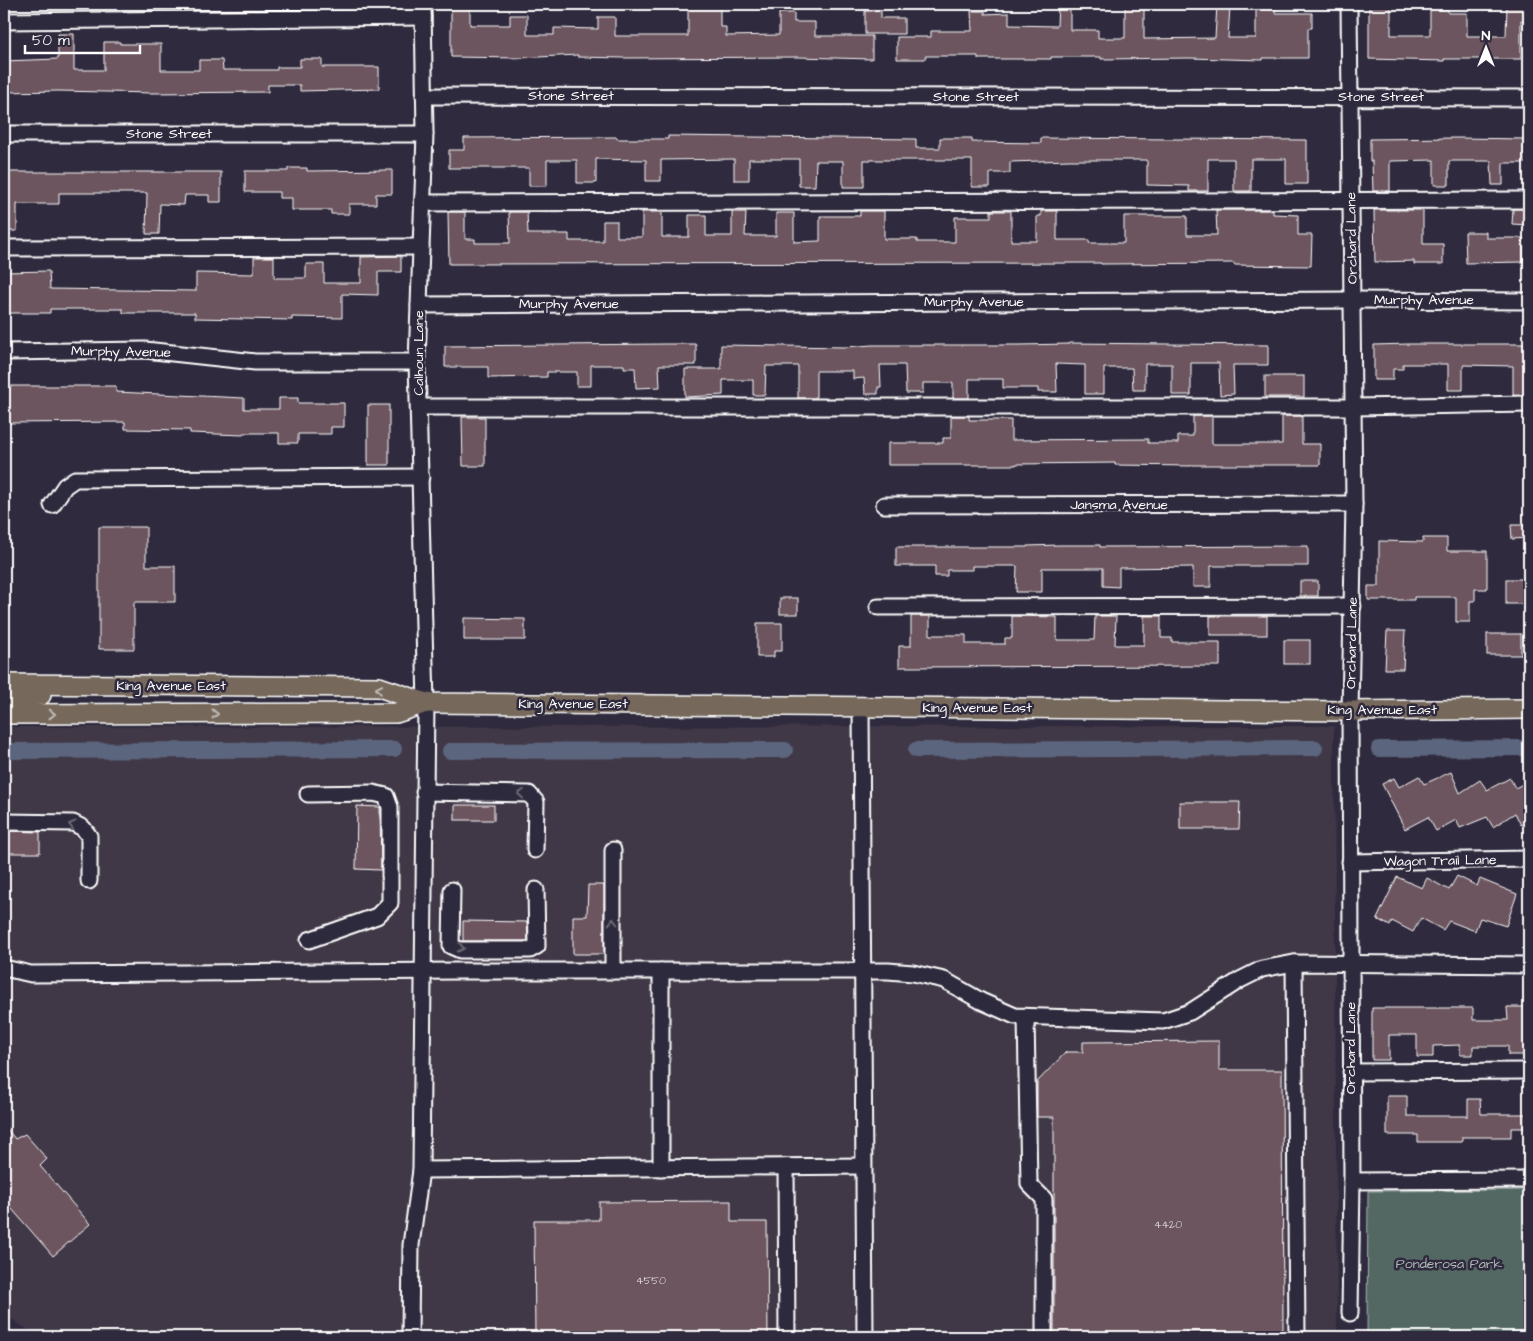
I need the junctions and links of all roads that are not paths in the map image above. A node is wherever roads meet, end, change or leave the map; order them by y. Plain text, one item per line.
1 (1349, 4) edge
2 (423, 10) edge
3 (4, 21) edge
4 (424, 96) junction
5 (1350, 97) junction
6 (1529, 98) edge
7 (4, 134) edge
8 (425, 134) junction
9 (1529, 200) edge
10 (1351, 201) junction
11 (422, 203) junction
12 (421, 247) junction
13 (4, 248) edge
14 (1352, 300) junction
15 (1529, 301) edge
16 (419, 305) junction
17 (4, 352) edge
18 (418, 362) junction
19 (1529, 404) edge
20 (419, 407) junction
21 (1354, 407) junction
22 (421, 477) junction
23 (1354, 504) junction
24 (884, 505) dead end
25 (52, 506) dead end
26 (1353, 606) junction
27 (878, 607) dead end
28 (4, 684) edge
29 (119, 685) junction
30 (4, 698) edge
31 (426, 703) junction
32 (860, 707) junction
33 (1529, 709) edge
34 (1350, 710) junction
35 (4, 714) edge
36 (424, 792) junction
37 (308, 794) dead end
38 (4, 822) edge
39 (536, 850) dead end
40 (613, 850) dead end
41 (1529, 859) edge
42 (1350, 862) junction
43 (89, 881) dead end
44 (452, 890) dead end
45 (536, 890) dead end
46 (309, 940) dead end
47 (1294, 963) junction
48 (1351, 964) junction
49 (1529, 965) edge
50 (4, 968) edge
51 (862, 970) junction
52 (423, 971) junction
53 (613, 971) junction
54 (661, 971) junction
55 (1026, 1017) junction
56 (1529, 1071) edge
57 (1351, 1072) junction
58 (863, 1166) junction
59 (786, 1167) junction
60 (661, 1168) junction
61 (421, 1170) junction
62 (1529, 1180) edge
63 (1352, 1181) junction
64 (1350, 1313) dead end
65 (410, 1337) edge
66 (787, 1337) edge
67 (864, 1337) edge
68 (1044, 1337) edge
69 (1297, 1337) edge

1 - 5 street, Orchard Lane
2 - 3 street
2 - 4 street, Calhoun Lane
4 - 5 street, Stone Street
4 - 8 street, Calhoun Lane
5 - 6 street, Stone Street
5 - 10 street, Orchard Lane
7 - 8 street, Stone Street
8 - 11 street, Calhoun Lane
9 - 10 street
10 - 11 street
10 - 14 street, Orchard Lane
11 - 12 street, Calhoun Lane
12 - 13 street
12 - 16 street, Calhoun Lane
14 - 15 street, Murphy Avenue
14 - 16 street, Murphy Avenue
14 - 21 street, Orchard Lane
16 - 18 street, Calhoun Lane
17 - 18 street, Murphy Avenue
18 - 20 street, Calhoun Lane
19 - 21 street
20 - 21 street
20 - 22 street, Calhoun Lane
21 - 23 street, Orchard Lane
22 - 25 street
22 - 31 street, Calhoun Lane
23 - 24 street, Jansma Avenue
23 - 26 street, Orchard Lane
26 - 27 street
26 - 34 street, Orchard Lane
28 - 29 main road, King Avenue East
29 - 30 main road
31 -> 29 main road, King Avenue East
31 - 32 main road, King Avenue East
35 -> 31 main road, King Avenue East
31 - 36 street, Calhoun Lane
32 - 34 main road, King Avenue East
32 - 51 street
33 - 34 main road, King Avenue East
34 - 42 street, Orchard Lane
39 -> 36 street
36 - 52 street, Calhoun Lane
37 - 46 street
43 -> 38 street
53 -> 40 street
41 - 42 street, Wagon Trail Lane
42 - 48 street, Orchard Lane
44 -> 45 street
47 - 48 street
47 - 55 street
47 - 69 street
48 - 49 street
48 - 57 street, Orchard Lane
50 - 52 street
51 - 54 street
51 - 55 street
51 - 58 street
52 - 53 street
52 - 61 street, Calhoun Lane
53 - 54 street
54 - 60 street
55 - 68 street
56 - 57 street
57 - 63 street, Orchard Lane
58 - 59 street
58 - 67 street
59 - 60 street
59 - 66 street
60 - 61 street
61 - 65 street, Calhoun Lane
62 - 63 street
63 - 64 street, Orchard Lane

